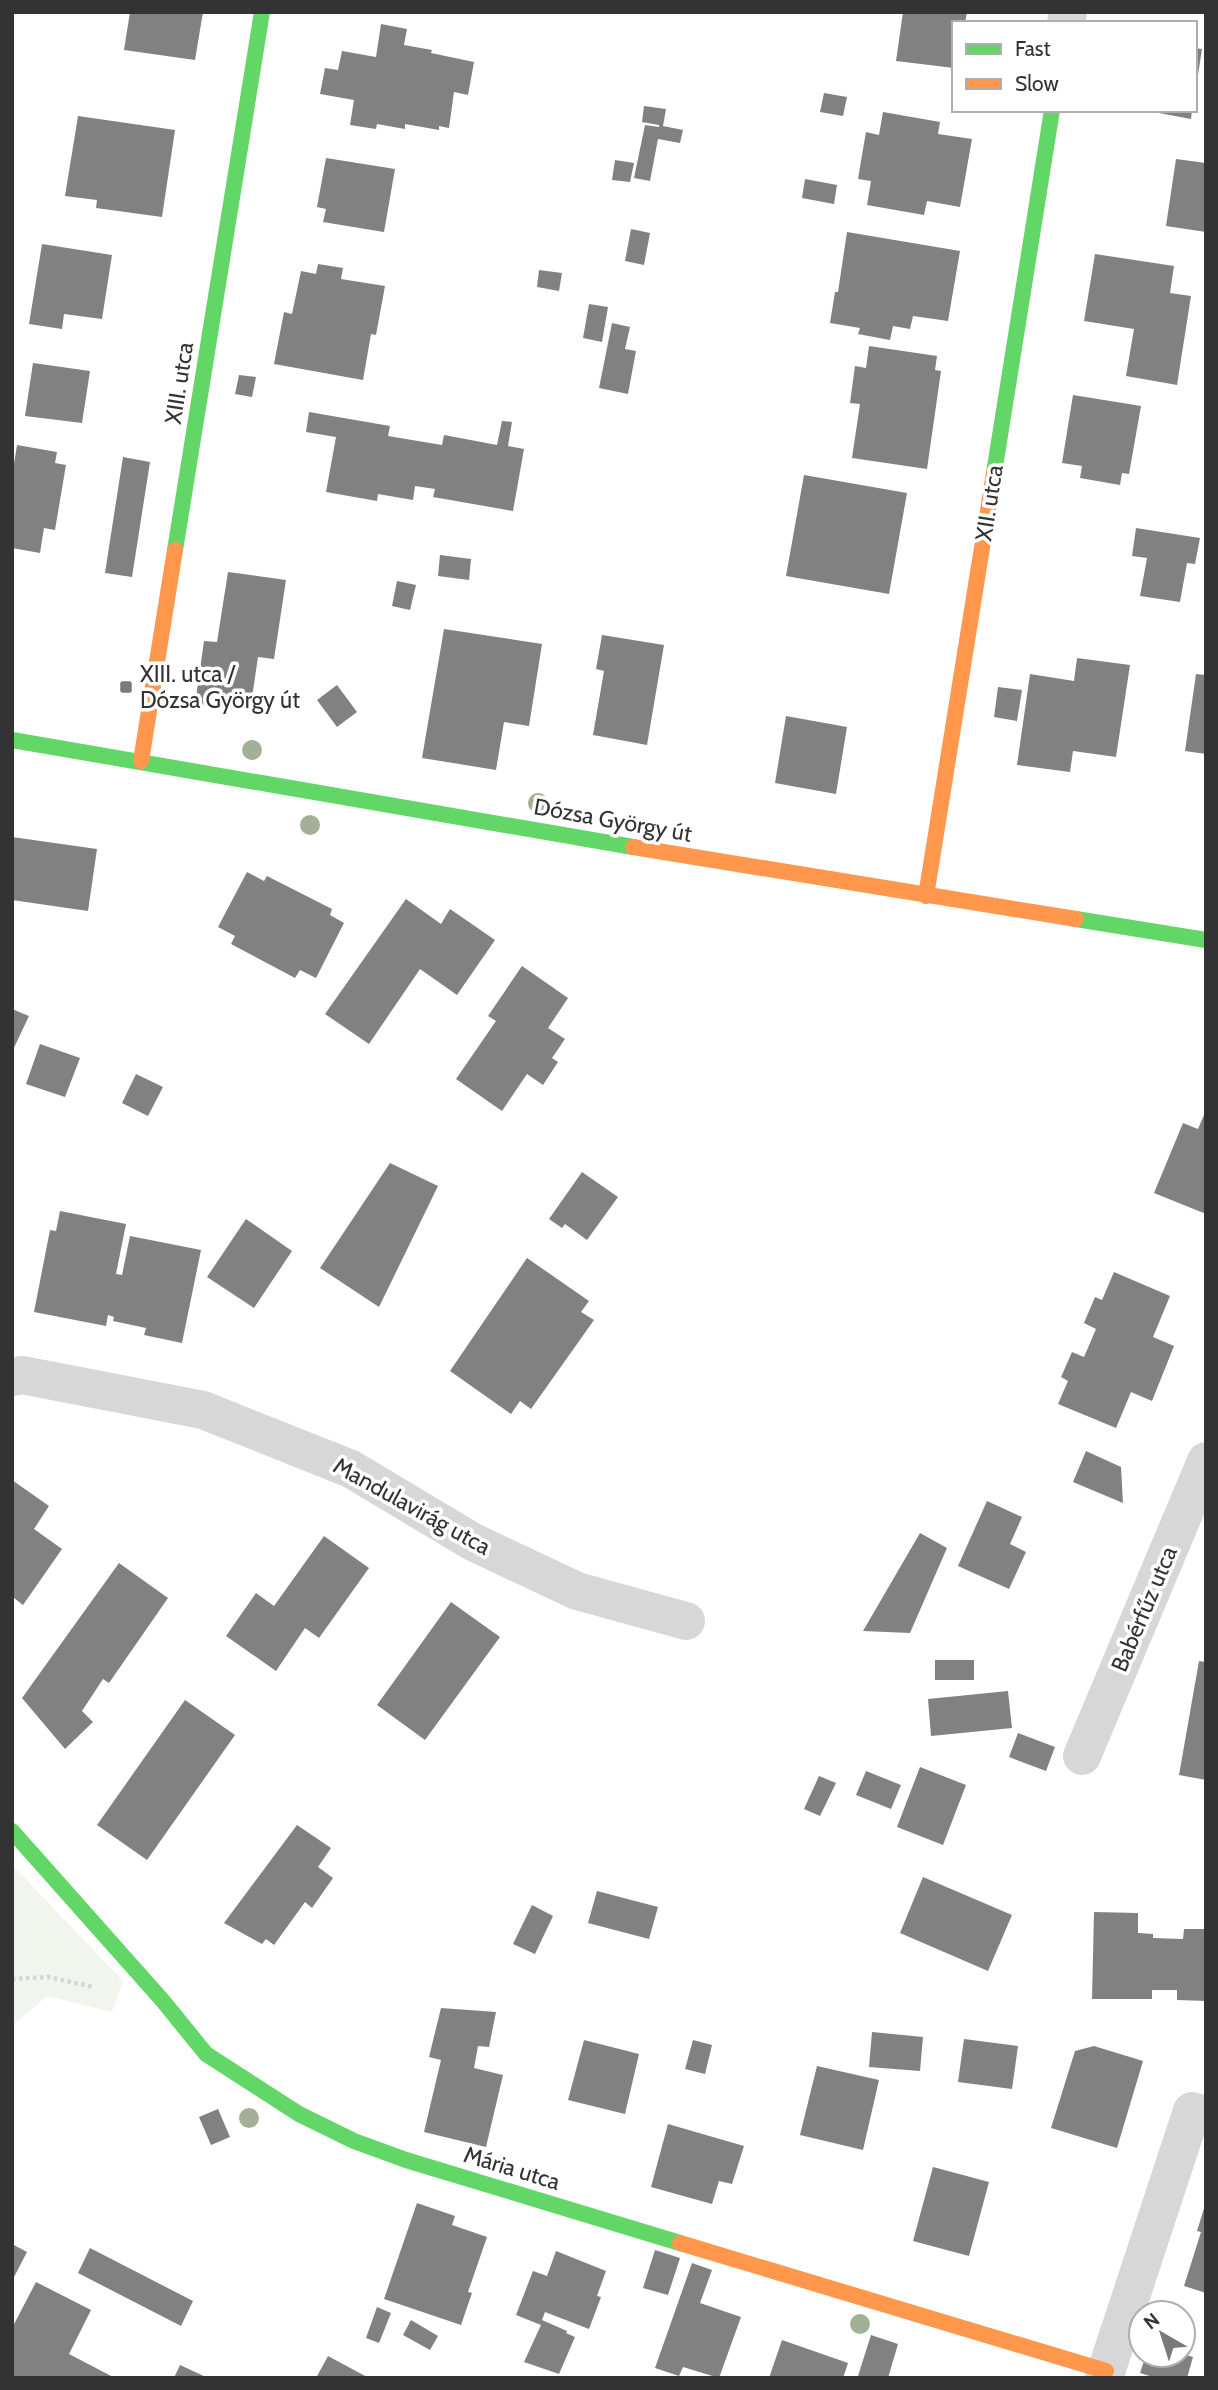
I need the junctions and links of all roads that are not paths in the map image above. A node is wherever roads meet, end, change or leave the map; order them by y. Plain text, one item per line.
1 (262, 12) edge
2 (1052, 112) edge
3 (12, 740) edge
4 (141, 761) junction
5 (926, 896) junction
6 (1206, 940) edge
7 (12, 1377) edge
8 (1206, 1461) edge
9 (686, 1621) dead end
10 (1082, 1756) dead end
11 (12, 1831) edge
12 (1199, 2113) edge
13 (1105, 2374) edge

1 - 4 street, XIII. utca
2 - 5 street, XII. utca
3 - 4 street, Dózsa György út
4 - 5 street, Dózsa György út
5 - 6 street, Dózsa György út
7 - 9 street, Mandulavirág utca
8 - 10 street, Babérfűz utca
11 - 13 street, Mária utca
12 - 13 street

